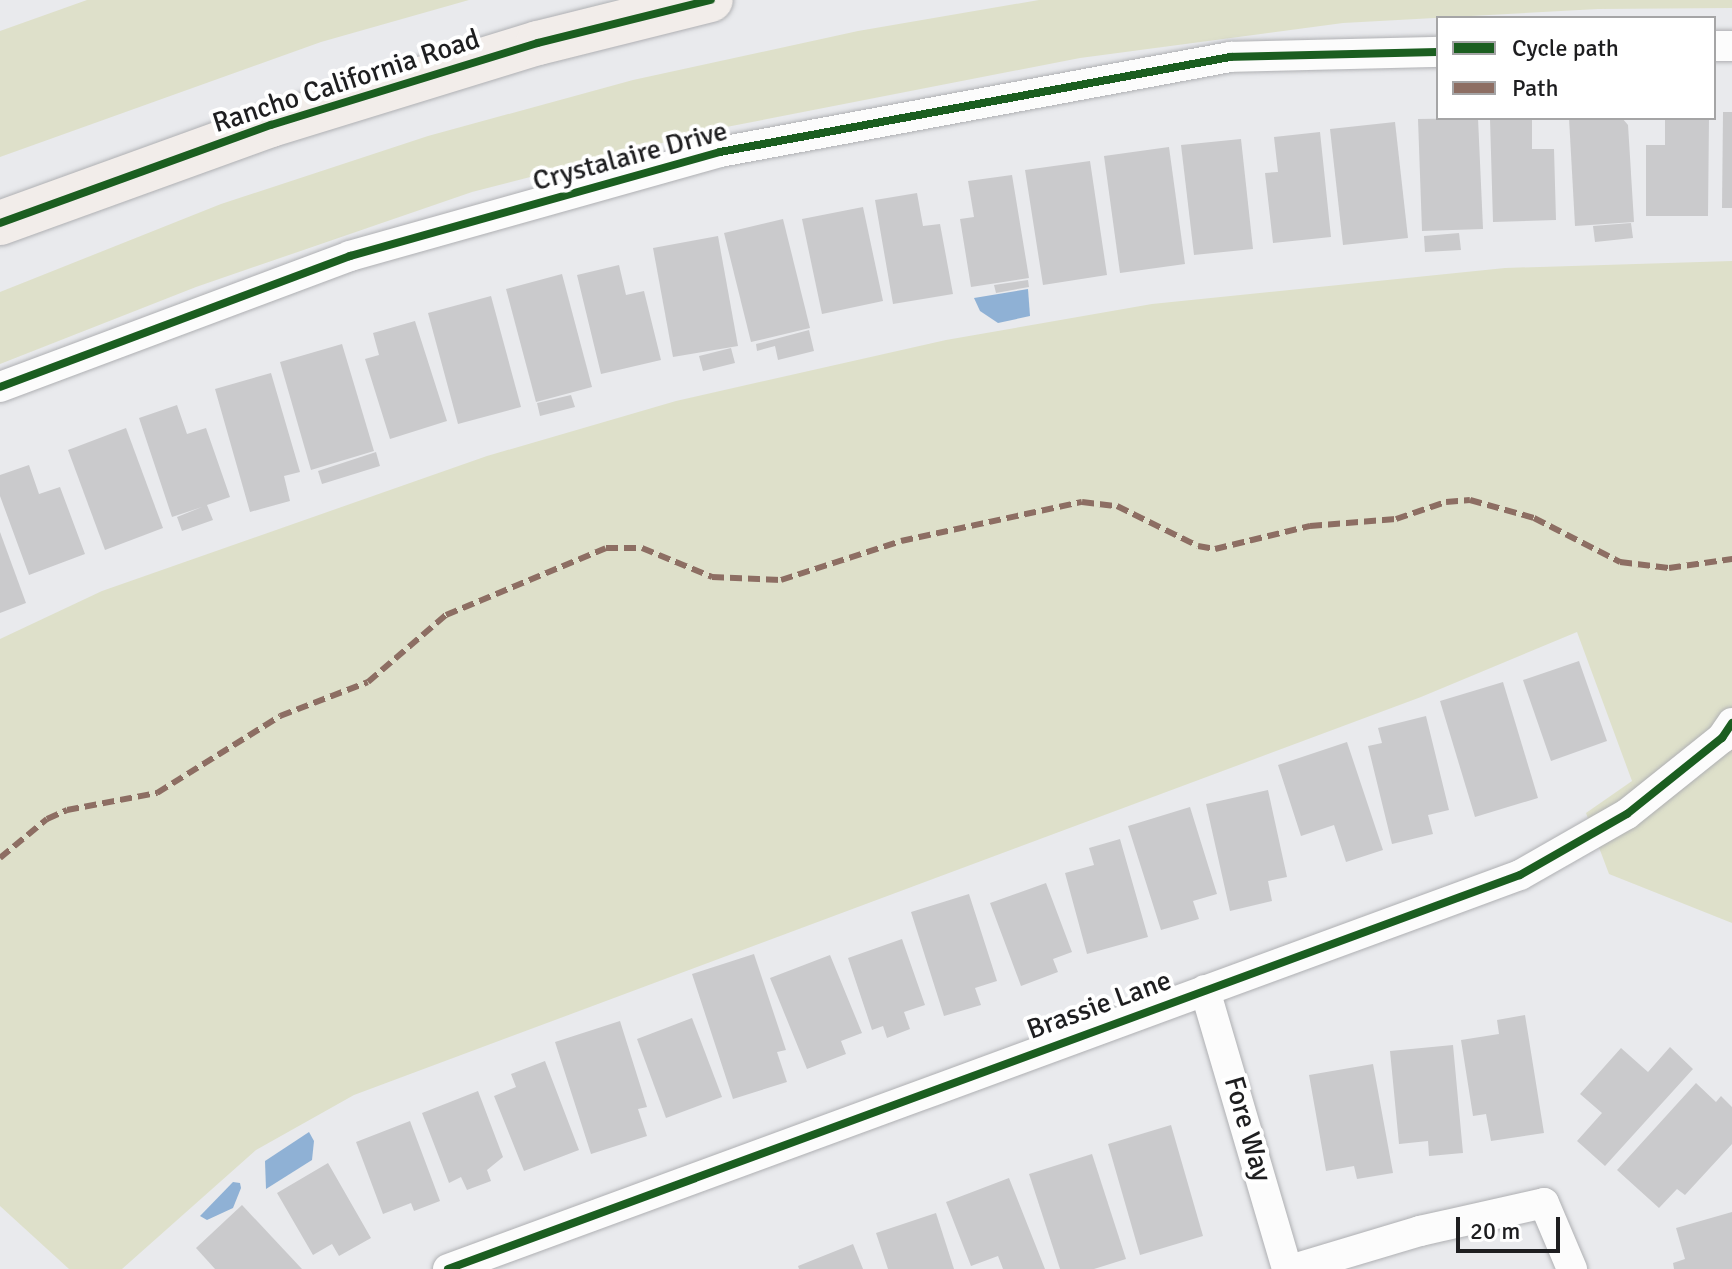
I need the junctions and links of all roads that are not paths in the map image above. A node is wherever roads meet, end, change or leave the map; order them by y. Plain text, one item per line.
1 (711, 0) edge
2 (1436, 52) edge
3 (0, 223) edge
4 (0, 387) edge
5 (1732, 723) edge
6 (1205, 990) junction
7 (448, 1269) edge
8 (1290, 1269) edge
9 (1572, 1269) edge

1 - 3 main road, Rancho California Road
2 - 4 street, Crystalaire Drive
5 - 6 street, Brassie Lane
6 - 7 street, Brassie Lane
6 - 8 street, Fore Way
8 - 9 street

